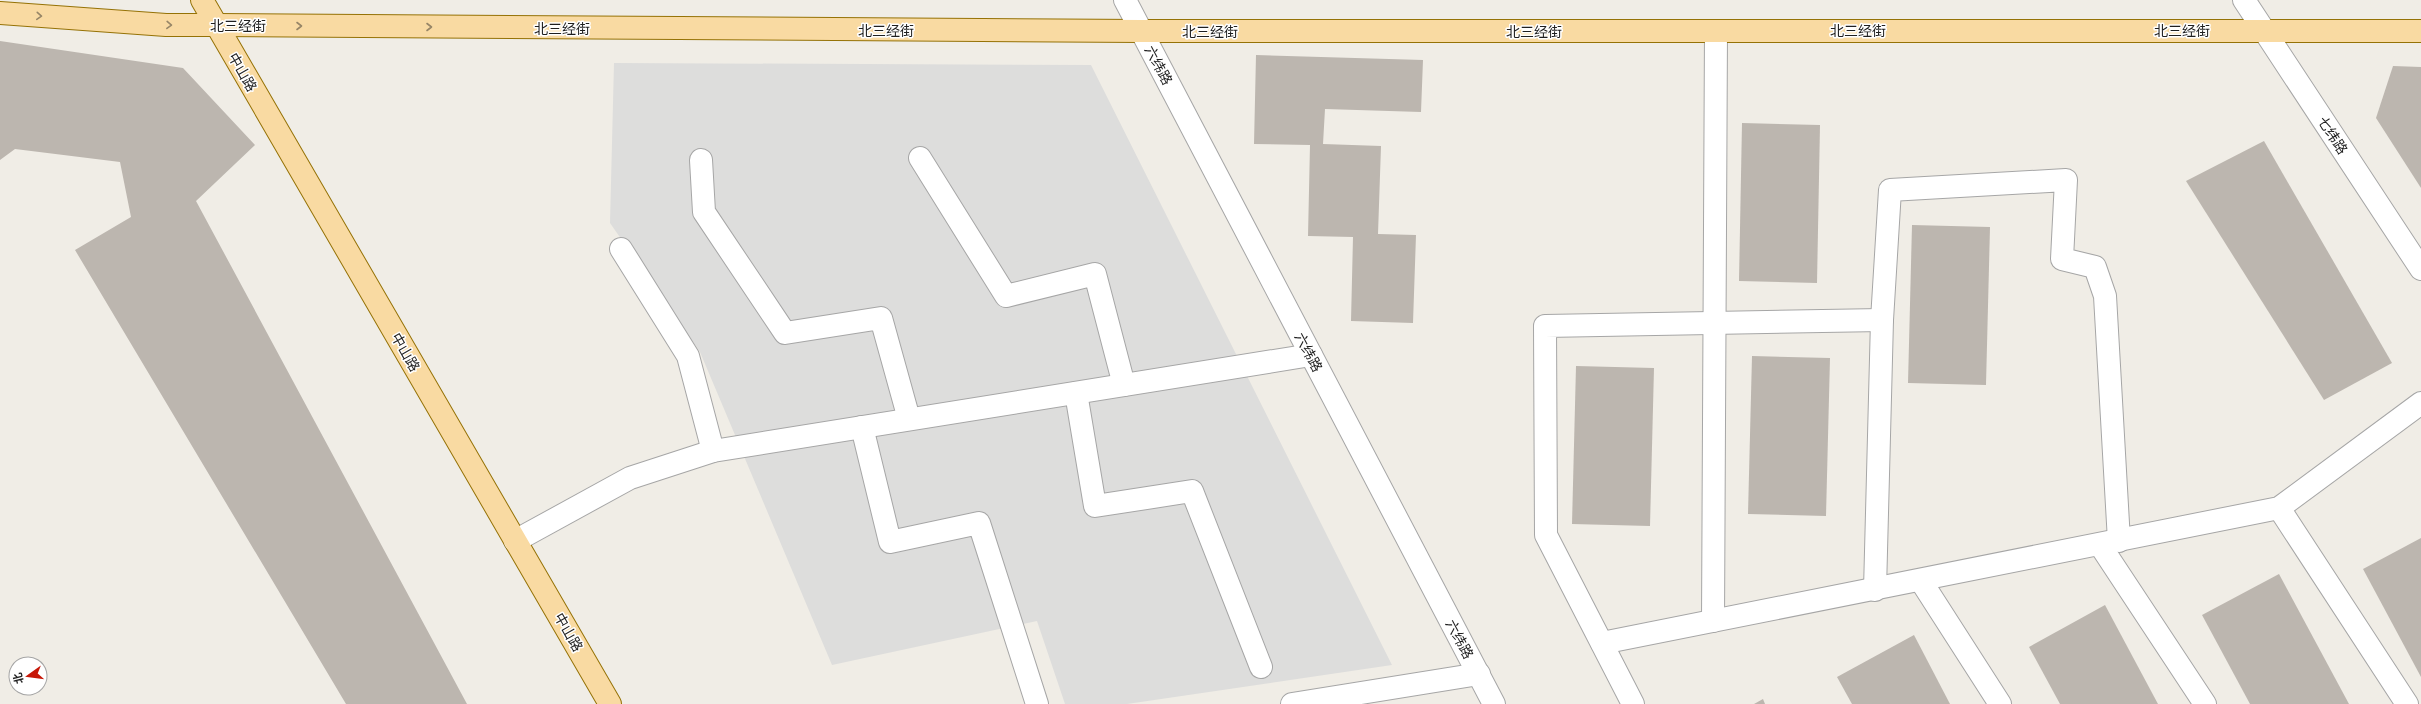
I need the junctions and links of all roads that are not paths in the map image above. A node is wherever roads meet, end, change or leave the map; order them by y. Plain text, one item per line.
1 (202, 0) edge
2 (1125, 0) edge
3 (2244, 0) edge
4 (0, 13) edge
5 (217, 25) junction
6 (1716, 30) junction
7 (2264, 30) junction
8 (1141, 31) junction
9 (2421, 31) edge
10 (920, 158) dead end
11 (701, 160) dead end
12 (621, 249) dead end
13 (2421, 269) edge
14 (1882, 320) junction
15 (1715, 324) junction
16 (1311, 355) junction
17 (1124, 385) junction
18 (1076, 393) junction
19 (2421, 403) edge
20 (910, 419) junction
21 (862, 427) junction
22 (713, 451) junction
23 (2279, 508) junction
24 (516, 541) junction
25 (2109, 543) junction
26 (1921, 581) junction
27 (1875, 590) junction
28 (1713, 621) junction
29 (1602, 643) junction
30 (1261, 667) dead end
31 (1479, 674) junction
32 (610, 704) edge
33 (1037, 704) edge
34 (1292, 704) edge
35 (1494, 704) edge
36 (1634, 704) edge
37 (2000, 704) edge
38 (2205, 704) edge
39 (2407, 704) edge

1 - 5 main road, 中山路
2 - 8 street, 六纬路
3 - 7 street, 七纬路
4 -> 5 main road, 北三经街
5 -> 8 main road, 北三经街
5 - 24 main road, 中山路
6 - 7 main road, 北三经街
6 - 8 main road, 北三经街
6 - 15 street
7 - 9 main road, 北三经街
7 - 13 street, 七纬路
8 - 16 street, 六纬路
10 - 17 street
11 - 20 street
12 - 22 street
14 - 15 street
14 - 25 street
14 - 27 street
15 - 28 street
15 - 29 street
16 - 17 street
16 - 31 street, 六纬路
17 - 18 street
18 - 20 street
18 - 30 street
19 - 23 street
20 - 21 street
21 - 22 street
21 - 33 street
22 - 24 street
23 - 25 street
23 - 39 street
24 - 32 main road, 中山路
25 - 26 street
25 - 38 street
26 - 27 street
26 - 37 street
27 - 28 street
28 - 29 street
29 - 36 street
31 - 34 street
31 - 35 street, 六纬路

